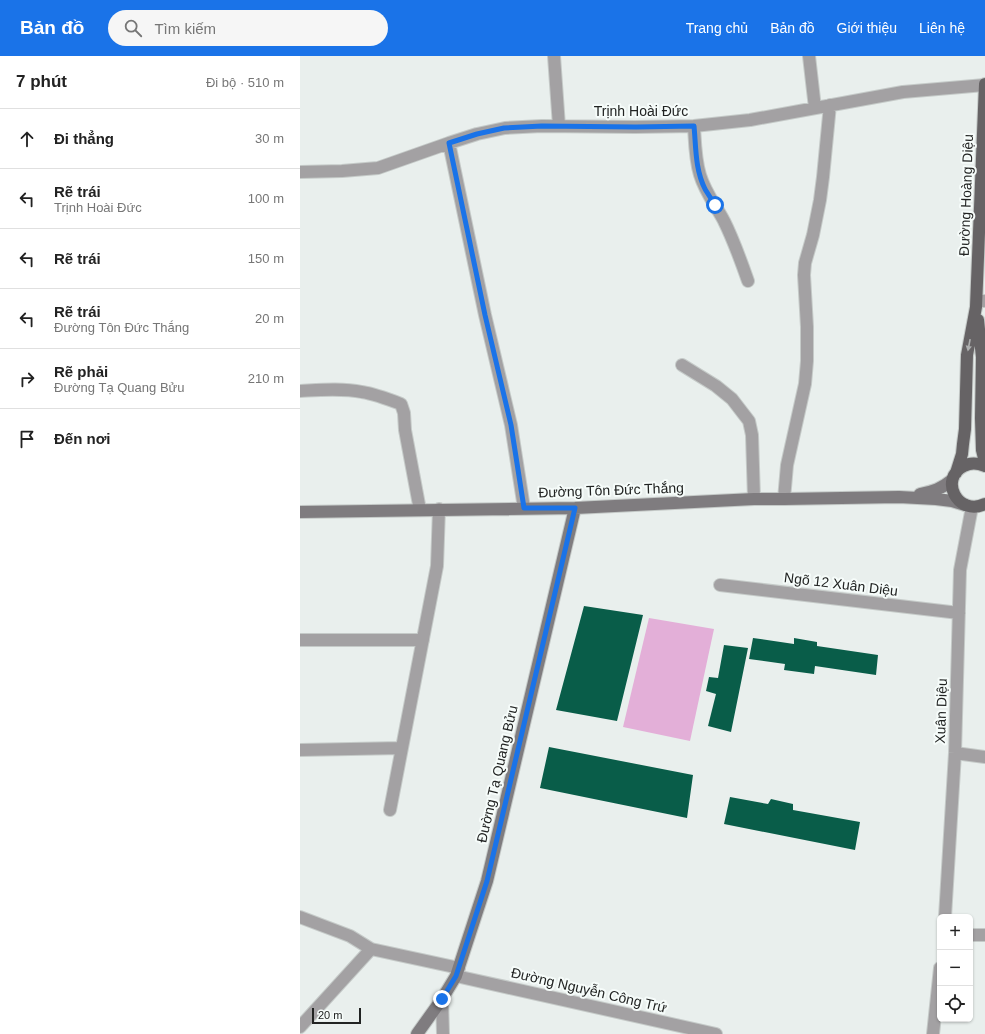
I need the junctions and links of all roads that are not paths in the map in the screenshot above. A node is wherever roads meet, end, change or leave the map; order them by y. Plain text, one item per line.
1 (554, 56) edge
2 (809, 56) edge
3 (985, 84) edge
4 (830, 105) junction
5 (816, 108) junction
6 (560, 126) junction
7 (694, 126) junction
8 (449, 143) junction
9 (983, 165) edge
10 (300, 172) edge
11 (748, 281) dead end
12 (979, 303) edge
13 (682, 365) dead end
14 (300, 392) edge
15 (985, 462) edge
16 (985, 466) edge
17 (954, 476) junction
18 (899, 498) junction
19 (754, 499) junction
20 (784, 500) junction
21 (977, 506) edge
22 (524, 508) junction
23 (575, 508) junction
24 (439, 509) junction
25 (420, 510) junction
26 (300, 512) edge
27 (720, 584) dead end
28 (959, 613) junction
29 (300, 640) edge
30 (422, 640) junction
31 (401, 748) junction
32 (300, 750) edge
33 (955, 753) junction
34 (985, 757) edge
35 (390, 810) dead end
36 (946, 914) edge
37 (300, 917) edge
38 (973, 935) edge
39 (985, 935) edge
40 (372, 949) junction
41 (457, 972) junction
42 (938, 986) edge
43 (442, 999) junction
44 (302, 1023) edge
45 (417, 1034) edge
46 (443, 1034) edge
47 (716, 1034) edge
48 (933, 1034) edge

1 - 6 street
2 - 5 street
3 - 4 street, Trịnh Hoài Đức
3 - 9 main road, Đường Hoàng Diệu
4 - 5 street, Trịnh Hoài Đức
4 - 20 street
5 - 7 street, Trịnh Hoài Đức
6 - 7 street, Trịnh Hoài Đức
6 - 8 street, Trịnh Hoài Đức
7 - 11 street
8 - 10 street, Trịnh Hoài Đức
8 - 22 street
9 - 12 main road, Đường Hoàng Diệu
12 - 15 main road, Đường Hoàng Diệu
12 -> 17 main road, Đường Hoàng Diệu
13 - 19 street
14 - 25 street
16 - 17 main road
17 - 18 street
17 - 21 main road
18 - 20 street, Đường Tôn Đức Thắng
18 - 21 street
19 - 20 street, Đường Tôn Đức Thắng
19 - 23 street, Đường Tôn Đức Thắng
21 - 28 street, Xuân Diệu
22 - 23 street, Đường Tôn Đức Thắng
22 - 24 street, Đường Tôn Đức Thắng
23 - 41 street, Đường Tạ Quang Bửu
24 - 25 street, Đường Tôn Đức Thắng
24 - 30 street
25 - 26 street, Đường Tôn Đức Thắng
27 - 28 street, Ngõ 12 Xuân Diệu
28 - 33 street, Xuân Diệu
29 - 30 street
30 - 31 street
31 - 32 street
31 - 35 street
33 - 34 street
33 - 36 street, Xuân Diệu
37 - 40 street, Đường Nguyễn Công Trứ
38 - 39 street
40 - 41 street, Đường Nguyễn Công Trứ
40 - 44 street
41 - 43 street, Đường Tạ Quang Bửu
41 - 47 street, Đường Nguyễn Công Trứ
42 - 48 street
43 - 45 street, Đường Tạ Quang Bửu
43 - 46 street

